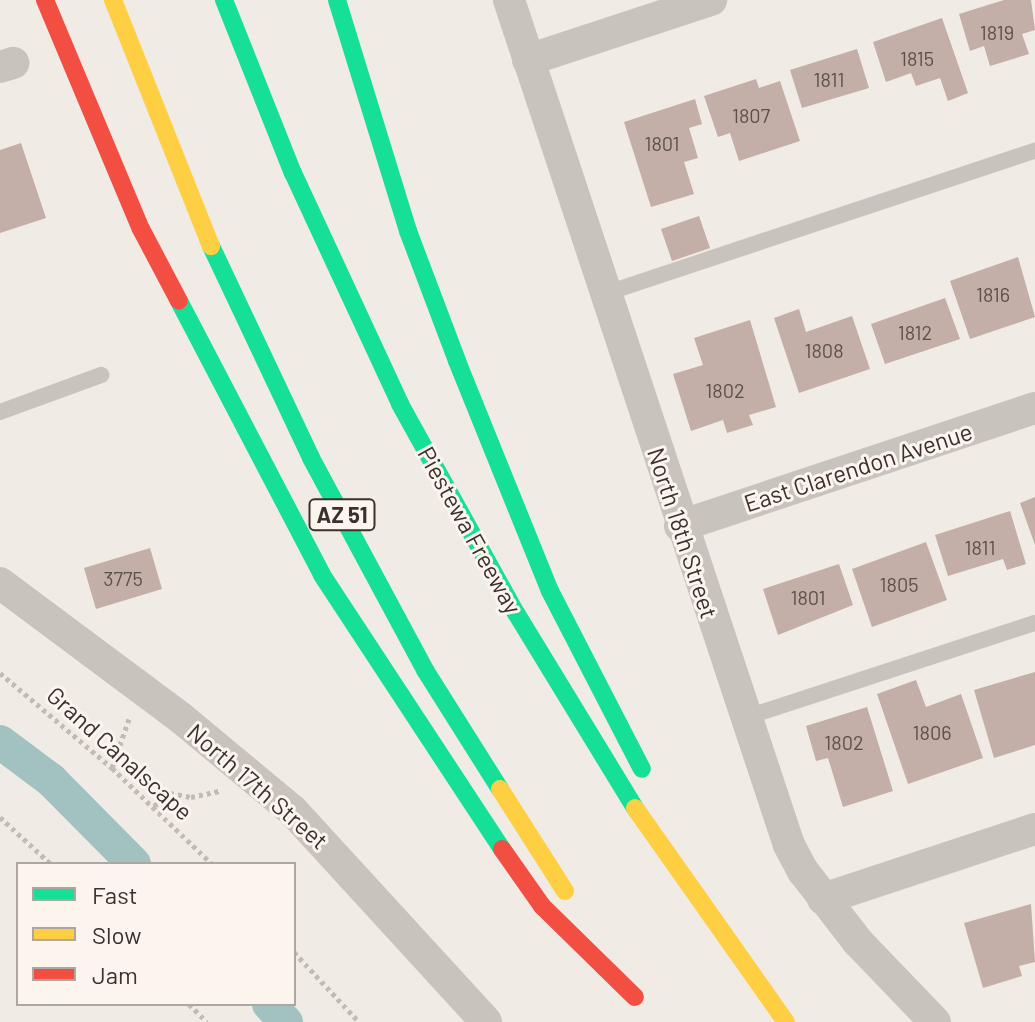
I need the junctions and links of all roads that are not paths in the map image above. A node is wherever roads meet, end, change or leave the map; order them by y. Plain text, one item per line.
1 (45, 0) edge
2 (113, 0) edge
3 (224, 0) edge
4 (337, 0) edge
5 (509, 0) edge
6 (711, 0) edge
7 (528, 60) junction
8 (1035, 151) edge
9 (607, 293) junction
10 (101, 375) dead end
11 (1035, 408) edge
12 (0, 412) edge
13 (680, 526) junction
14 (0, 583) edge
15 (1035, 623) edge
16 (744, 718) junction
17 (654, 792) dead end
18 (667, 819) dead end
19 (1035, 829) edge
20 (823, 899) junction
21 (721, 933) junction
22 (486, 1022) edge
23 (786, 1022) edge
24 (935, 1022) edge

1 - 2 highway, AZ 51
3 - 21 highway, Piestewa Freeway
4 - 17 highway
5 - 7 street, North 18th Street
6 - 7 street
7 - 9 street, North 18th Street
8 - 9 lane
9 - 13 street, North 18th Street
10 - 12 lane
11 - 13 street, East Clarendon Avenue
13 - 16 street, North 18th Street
14 - 22 street, North 17th Street
15 - 16 lane
16 - 20 street, North 18th Street
18 - 21 highway
19 - 20 street
20 - 24 street, North 18th Street
21 - 23 highway, Piestewa Freeway

